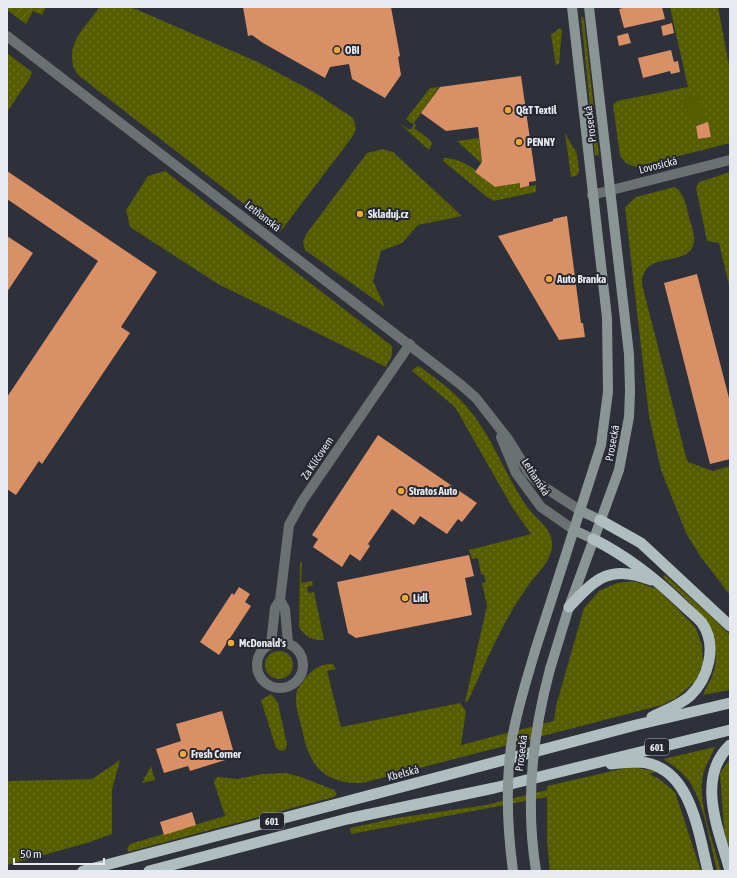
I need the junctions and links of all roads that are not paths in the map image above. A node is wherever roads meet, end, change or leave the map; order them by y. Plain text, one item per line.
1 (572, 7) edge
2 (589, 7) edge
3 (7, 36) edge
4 (730, 160) edge
5 (610, 190) junction
6 (592, 195) junction
7 (410, 344) junction
8 (496, 424) junction
9 (581, 511) junction
10 (600, 520) junction
11 (574, 530) junction
12 (593, 539) junction
13 (662, 584) junction
14 (280, 600) junction
15 (569, 607) junction
16 (730, 626) edge
17 (288, 643) junction
18 (271, 644) junction
19 (730, 703) edge
20 (636, 725) junction
21 (730, 730) edge
22 (730, 745) edge
23 (585, 765) junction
24 (83, 871) edge
25 (148, 871) edge
26 (513, 871) edge
27 (536, 871) edge
28 (708, 871) edge
29 (730, 871) edge

1 - 6 main road, Prosecká
2 - 5 main road, Prosecká
3 - 7 street, Letňanská
4 - 5 street, Lovosická
5 - 6 street, Lovosická
5 - 10 main road, Prosecká
6 - 9 main road, Prosecká
7 - 8 street, Letňanská
7 - 14 street, Za Klíčovem
8 - 9 street, Letňanská
8 - 11 street, Letňanská
9 - 10 main road
9 - 11 main road, Prosecká
10 - 12 main road, Prosecká
10 - 16 highway
11 - 12 main road
11 - 26 main road, Prosecká, bridge
12 - 13 highway
12 - 15 main road, Prosecká
13 - 15 highway
13 - 20 highway
14 - 17 street, Za Klíčovem
14 - 18 street, Za Klíčovem
15 - 27 main road, Prosecká, bridge
17 - 18 street
17 - 18 street
19 - 20 highway, Kbelská / 601
20 - 24 highway, Kbelská / 601
21 - 23 highway, 601
22 - 29 highway
23 - 25 highway, 601
23 - 28 highway

